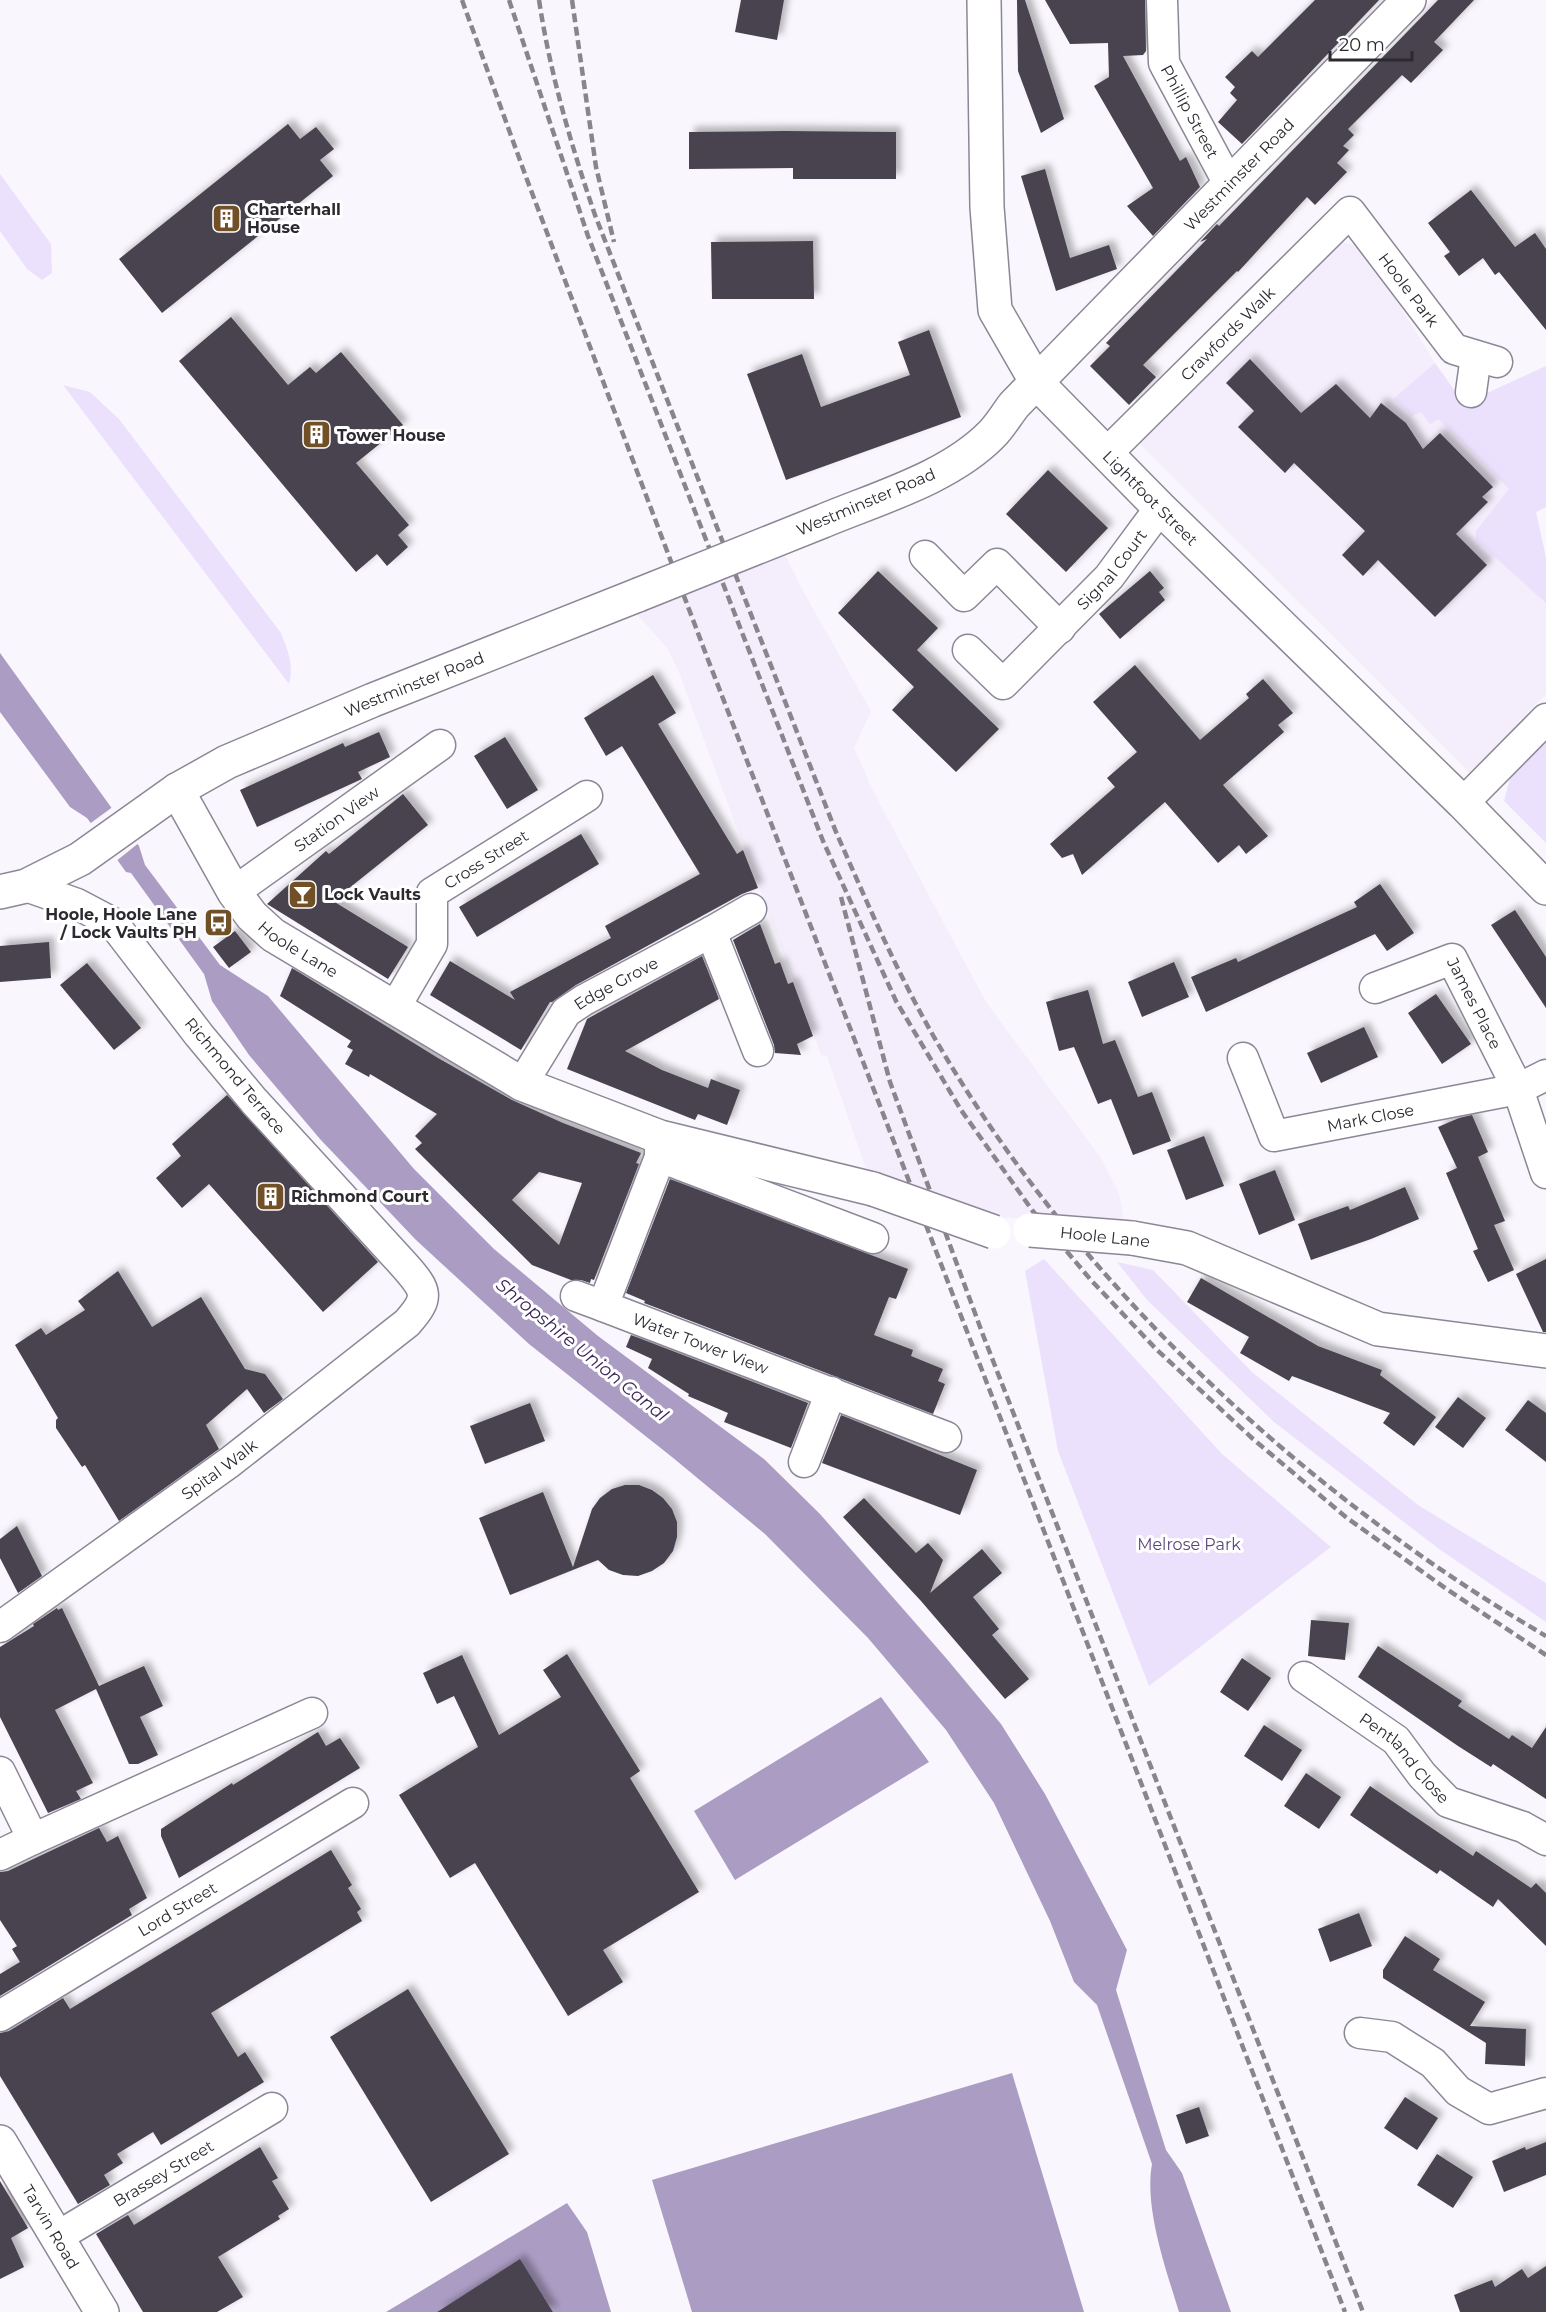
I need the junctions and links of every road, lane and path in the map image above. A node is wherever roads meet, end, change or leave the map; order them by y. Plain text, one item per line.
1 (984, 0) edge
2 (1162, 0) edge
3 (1409, 0) edge
4 (1229, 184) junction
5 (1350, 213) joint
6 (1037, 383) junction
7 (1471, 392) dead end
8 (1106, 454) junction
9 (1160, 508) junction
10 (925, 556) dead end
11 (1060, 628) junction
12 (968, 650) dead end
13 (1546, 719) edge
14 (440, 746) dead end
15 (177, 790) junction
16 (586, 796) dead end
17 (1463, 803) junction
18 (1546, 888) edge
19 (13, 889) edge
20 (234, 892) junction
21 (751, 909) dead end
22 (711, 932) junction
23 (1376, 988) dead end
24 (394, 1009) junction
25 (758, 1051) dead end
26 (1243, 1058) dead end
27 (1546, 1075) edge
28 (522, 1084) junction
29 (1518, 1089) junction
30 (660, 1147) junction
31 (1546, 1173) edge
32 (873, 1238) dead end
33 (424, 1296) joint
34 (576, 1296) dead end
35 (603, 1306) junction
36 (1546, 1351) edge
37 (831, 1392) junction
38 (946, 1437) dead end
39 (804, 1462) dead end
40 (3, 1616) edge
41 (1304, 1677) dead end
42 (312, 1713) dead end
43 (0, 1772) edge
44 (353, 1803) dead end
45 (33, 1839) junction
46 (1546, 1840) edge
47 (0, 1855) edge
48 (0, 2016) edge
49 (1360, 2034) dead end
50 (1546, 2093) edge
51 (272, 2108) dead end
52 (0, 2142) edge
53 (57, 2237) junction
54 (102, 2312) edge

1 - 6 main road, Lightfoot Street
2 - 4 street, Phillip Street
3 - 4 main road, Westminster Road
4 - 6 main road, Westminster Road
5 - 7 street, Hoole Park
5 - 8 street, Crawfords Walk
6 - 8 main road, Lightfoot Street
6 - 15 main road, Westminster Road, bridge
8 - 9 main road, Lightfoot Street
9 - 11 street, Signal Court
9 - 17 main road, Lightfoot Street
10 - 11 street
11 - 12 street, Signal Court
13 - 17 street
14 - 20 street, Station View
15 - 19 main road
15 - 20 main road, Hoole Lane
16 - 24 street, Cross Street
17 - 18 main road, Lightfoot Street
19 - 33 street, Richmond Terrace
20 - 24 main road, Hoole Lane
21 - 22 street, Edge Grove
22 - 25 street
22 - 28 street, Edge Grove
23 - 29 street, James Place
24 - 28 main road, Hoole Lane
26 - 29 street, Mark Close
27 - 29 street, Mark Close
28 - 30 main road, Hoole Lane
29 - 31 street
30 - 32 street, Hoole Lane
30 - 35 street
30 - 36 main road, Hoole Lane, bridge
33 - 40 street, Spital Walk
34 - 35 street, Water Tower View
35 - 37 street, Water Tower View
37 - 38 street, Water Tower View
37 - 39 street
41 - 46 street, Pentland Close
42 - 45 street
43 - 45 street
44 - 48 street, Lord Street
45 - 47 street
49 - 50 street
51 - 53 street, Brassey Street
52 - 53 main road, Tarvin Road
53 - 54 main road, Tarvin Road

